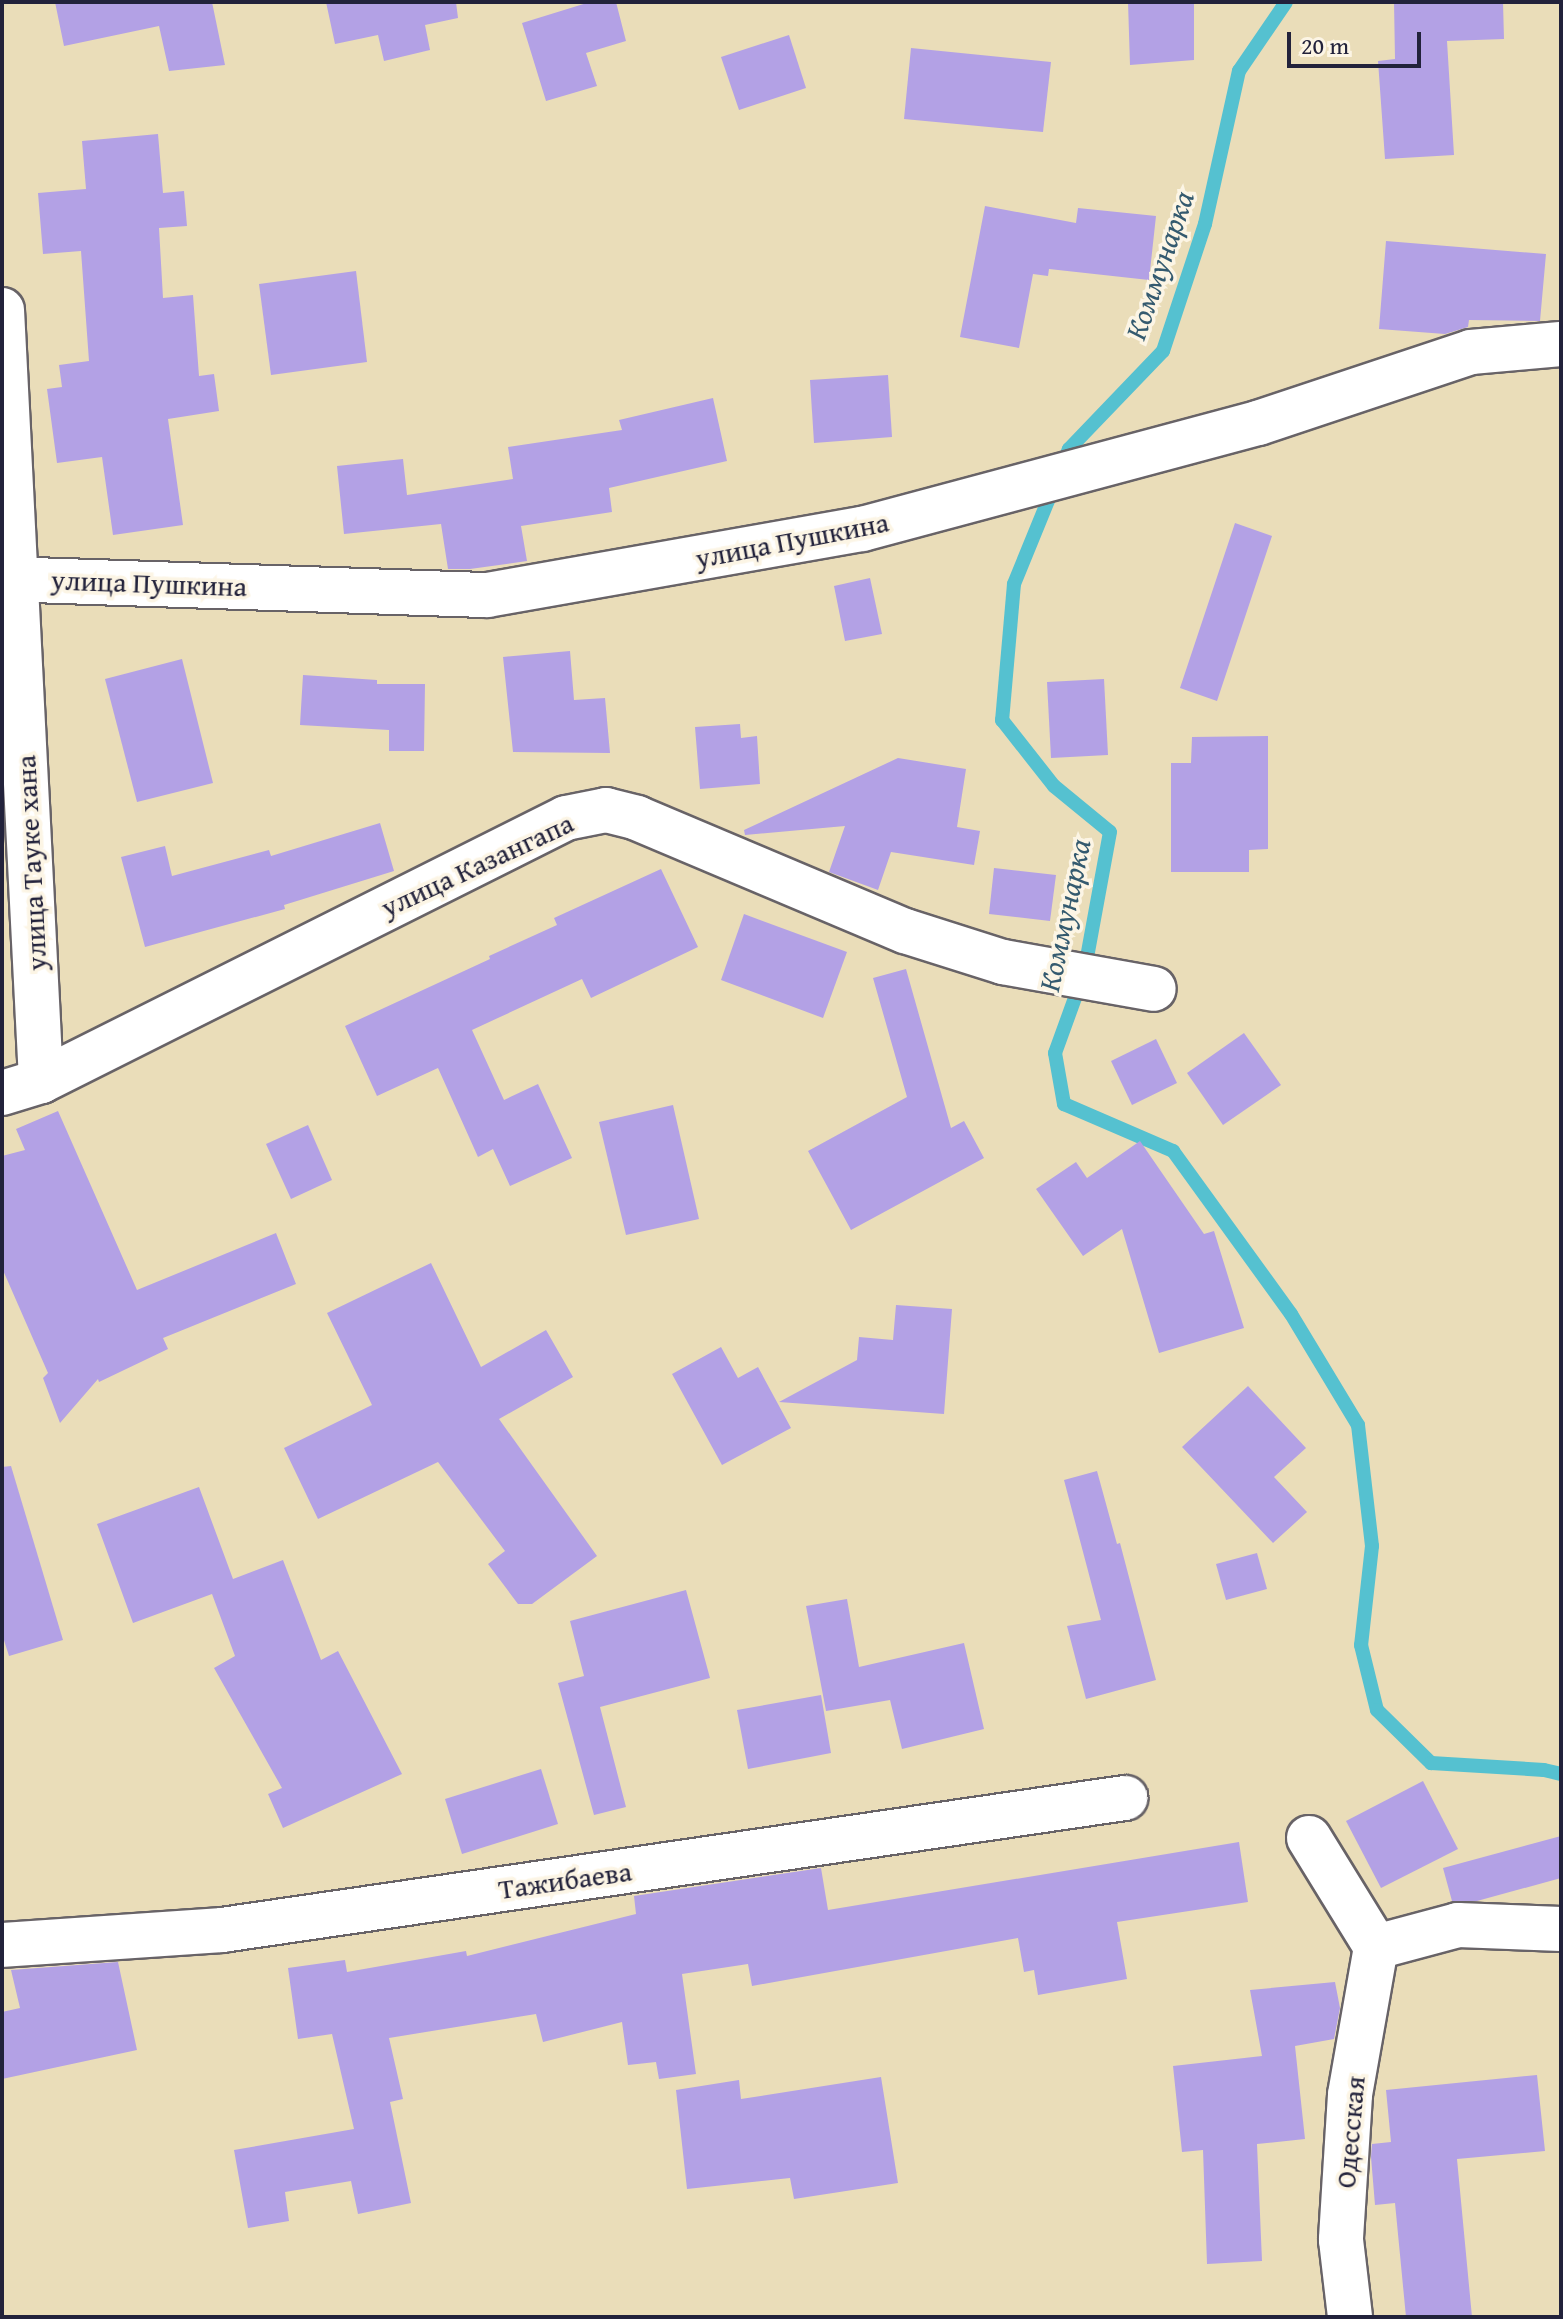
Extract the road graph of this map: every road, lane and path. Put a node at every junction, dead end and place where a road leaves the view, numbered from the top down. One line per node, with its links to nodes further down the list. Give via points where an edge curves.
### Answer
1 (2, 310): 3 (street, улица Тауке хана)
2 (1561, 344): 3 (street, улица Пушкина, via 1471,352 1258,423 862,529 487,595)
3 (10, 579): 5 (street, улица Тауке хана)
4 (1154, 989): 5 (street, улица Казангапа, via 1003,962 905,931 637,818 606,810 566,818)
5 (22, 1087)
6 (1125, 1798): 9 (street, Тажибаева, via 222,1930)
7 (1309, 1838): 10 (street)
8 (1561, 1929): 10 (street, via 1458,1925)
9 (2, 1945)
10 (1376, 1947): 11 (street, Одесская, via 1350,2095 1341,2240)
11 (1350, 2317)

